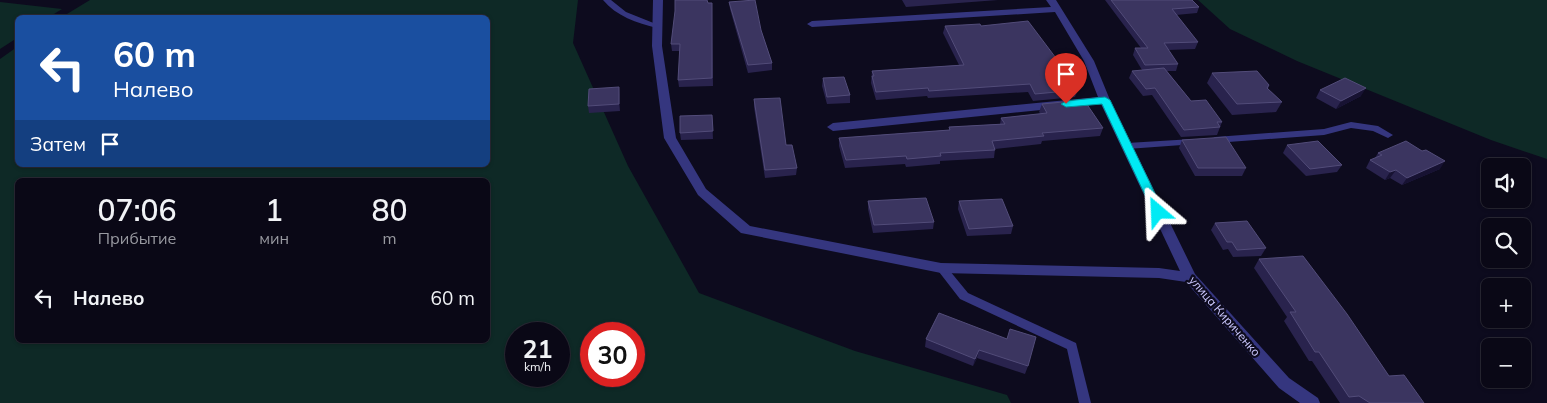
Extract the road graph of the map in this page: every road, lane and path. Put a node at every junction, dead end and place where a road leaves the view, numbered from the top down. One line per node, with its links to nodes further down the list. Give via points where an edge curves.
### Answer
1 (607, 0): 5 (lane, via 629,16)
2 (658, 0): 5 (street)
3 (1055, 4): 4 (street); 6 (street, улица Кириченко, via 1089,61)
4 (812, 24)
5 (657, 26): 10 (street, via 670,138 702,192 746,230)
6 (1105, 100): 7 (street); 9 (street, улица Кириченко)
7 (833, 126)
8 (1388, 135): 9 (lane, via 1375,128 1351,126 1283,136)
9 (1126, 146): 11 (street, улица Кириченко)
10 (940, 268): 11 (street, via 1159,273); 12 (lane, via 964,296 1072,346)
11 (1190, 277): 13 (street, улица Кириченко, via 1284,383)
12 (1085, 403)
13 (1312, 403)

